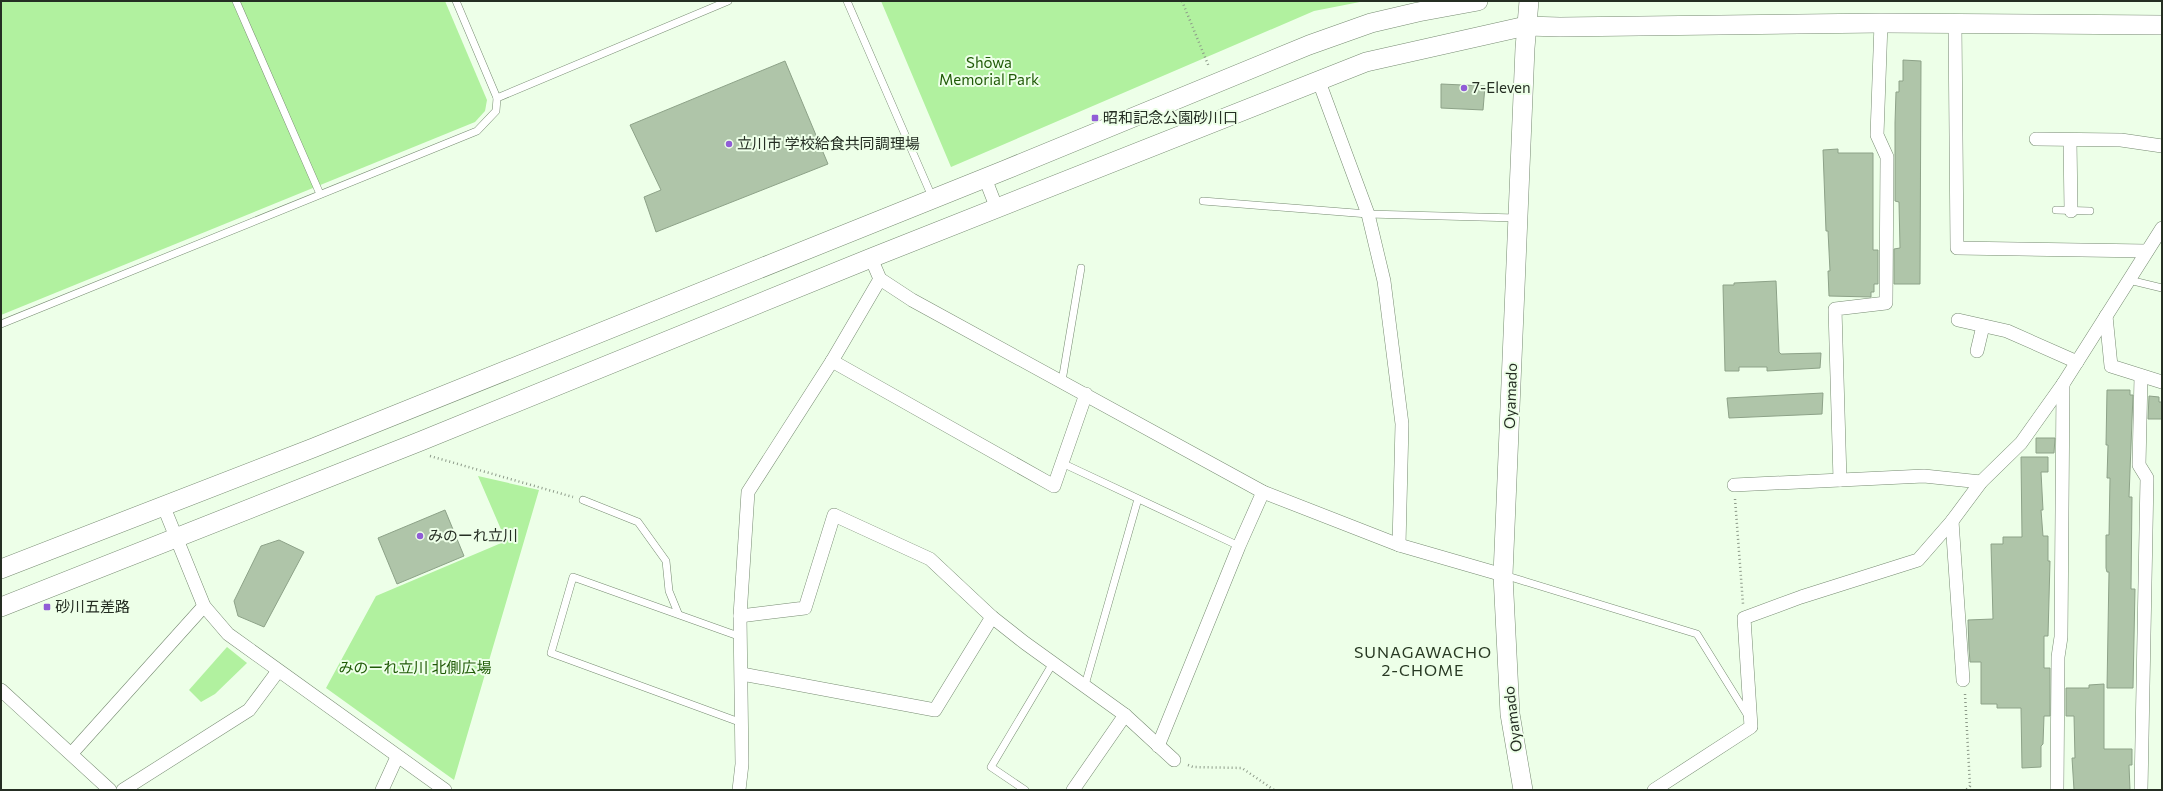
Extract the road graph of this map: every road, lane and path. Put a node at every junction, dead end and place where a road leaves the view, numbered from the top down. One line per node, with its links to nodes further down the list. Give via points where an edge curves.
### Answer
1 (236, 1): 19 (lane)
2 (456, 1): 14 (lane)
3 (728, 1): 14 (lane)
4 (847, 1): 20 (lane)
5 (1182, 1): 13 (path)
6 (1478, 1): 13 (street, via 1371,23)
7 (1529, 1): 11 (street, Oyamado)
8 (1881, 23): 9 (street); 11 (street); 49 (street, via 1878,134 1887,157 1886,303 1835,309)
9 (1955, 24): 10 (street); 29 (street, via 1957,248)
10 (2162, 25)
11 (1526, 26): 12 (street, via 1366,62); 27 (street, Oyamado)
12 (1318, 79): 22 (street); 26 (street)
13 (1216, 83): 18 (street)
14 (497, 98): 19 (lane, via 496,111 477,131)
15 (2036, 139): 16 (street)
16 (2070, 140): 17 (street, via 2122,140); 24 (street)
17 (2162, 146)
18 (985, 178): 20 (street); 22 (street)
19 (320, 194): 37 (lane)
20 (933, 199): 55 (street, via 313,448)
21 (1203, 201): 26 (lane)
22 (997, 209): 30 (street)
23 (2056, 210): 24 (lane)
24 (2070, 211): 25 (lane)
25 (2090, 211)
26 (1368, 214): 27 (lane); 58 (street, via 1384,281 1402,424)
27 (1518, 218): 61 (street, Oyamado)
28 (2162, 228): 29 (street)
29 (2148, 251): 33 (street)
30 (871, 258): 32 (street); 57 (street)
31 (1081, 268): 43 (lane)
32 (880, 279): 40 (street); 43 (street, via 912,300)
33 (2129, 280): 34 (lane); 35 (street)
34 (2162, 288)
35 (2106, 316): 41 (street); 42 (street, via 2111,366)
36 (1958, 320): 38 (street)
37 (1, 324)
38 (1983, 326): 39 (street); 41 (street, via 2007,331)
39 (1977, 351)
40 (832, 361): 48 (street, via 1054,486); 65 (street, via 748,492)
41 (2077, 362): 45 (street)
42 (2141, 376): 44 (street); 94 (street, via 2140,465 2147,478)
43 (1062, 381): 46 (street)
44 (2162, 382)
45 (2063, 384): 50 (street, via 2021,443); 93 (street)
46 (1086, 394): 48 (street); 52 (street)
47 (425, 455): 54 (path)
48 (1062, 463): 53 (lane)
49 (1840, 480): 50 (street, via 1924,476); 51 (street)
50 (1981, 482): 56 (street)
51 (1734, 485): 67 (path)
52 (1264, 492): 58 (street); 59 (street)
53 (1138, 499): 59 (lane); 73 (lane)
54 (583, 500): 64 (lane, via 638,522 666,562 668,591)
55 (163, 505): 57 (street); 60 (street)
56 (1952, 521): 67 (street, via 1918,560); 72 (street)
57 (176, 539): 62 (street); 63 (street)
58 (1399, 545): 61 (street)
59 (1239, 546): 78 (street)
60 (1, 569)
61 (1503, 575): 76 (lane, via 1696,634); 90 (street, Oyamado, via 1510,714)
62 (204, 606): 70 (street, via 228,634); 79 (street)
63 (1, 607)
64 (678, 613): 68 (lane); 77 (lane, via 573,576 551,653)
65 (740, 616): 66 (street, via 805,608 834,515 930,559); 68 (street)
66 (992, 617): 69 (street); 71 (street, via 935,710)
67 (1744, 618): 76 (street)
68 (741, 637): 71 (street)
69 (1053, 663): 73 (street); 87 (lane, via 991,767)
70 (278, 671): 80 (street); 84 (street, via 249,710)
71 (742, 674): 77 (street)
72 (1963, 680): 92 (path, via 1970,786)
73 (1084, 685): 75 (street)
74 (1, 690): 79 (street)
75 (1126, 715): 78 (street); 88 (street)
76 (1750, 719): 91 (street, via 1751,727)
77 (742, 723): 86 (street)
78 (1158, 746): 81 (street)
79 (72, 753): 83 (street)
80 (397, 757): 82 (street); 85 (street)
81 (1174, 760): 89 (path, via 1194,767 1242,768)
82 (441, 789)
83 (110, 790)
84 (124, 790)
85 (382, 790)
86 (739, 790)
87 (1025, 790)
88 (1073, 790)
89 (1274, 790)
90 (1523, 790)
91 (1654, 790)
92 (1966, 790)
93 (2057, 790)
94 (2141, 790)

